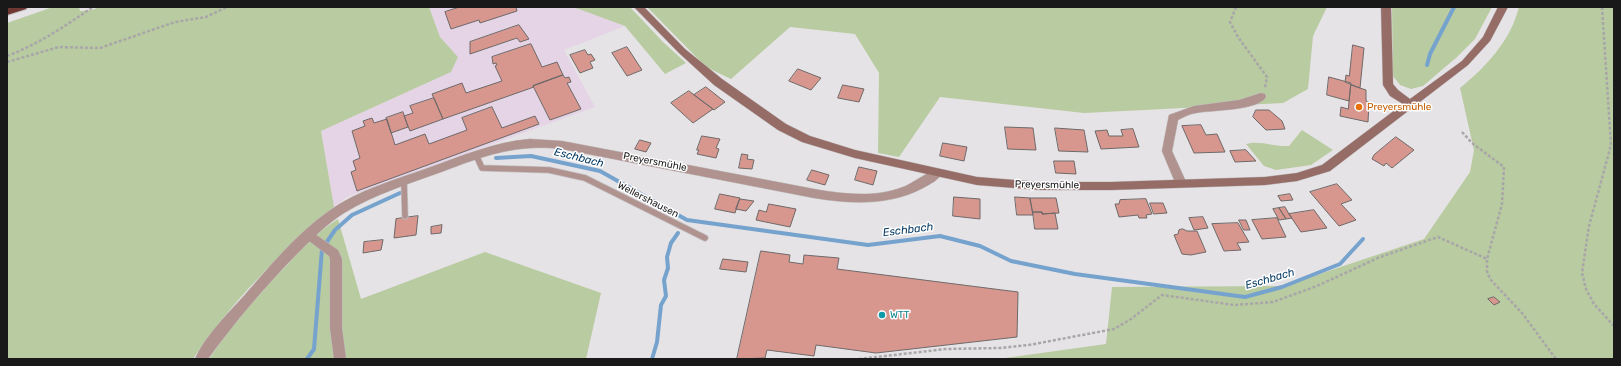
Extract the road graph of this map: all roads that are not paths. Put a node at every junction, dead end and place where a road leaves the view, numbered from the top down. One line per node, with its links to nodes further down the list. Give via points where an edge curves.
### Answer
1 (22, 7): 5 (highway)
2 (639, 7): 9 (main road, Preyersmühle, via 698,66 782,127 830,147)
3 (1386, 7): 7 (main road, via 1388,85 1394,93)
4 (1503, 7): 7 (main road, Preyersmühle, via 1490,34 1473,56)
5 (7, 12)
6 (1261, 98): 11 (street, via 1233,107 1195,109 1173,118 1168,151)
7 (1411, 105): 11 (main road, Preyersmühle, via 1333,164 1313,173 1265,181)
8 (476, 155): 9 (street, Preyersmühle, via 512,144 551,144 801,191 860,198 901,193 918,186); 10 (street, Preyersmühle); 14 (lane, Wellershausen, via 482,168 543,168 573,174 601,185)
9 (937, 173): 11 (main road, Preyersmühle, via 999,183 1040,186)
10 (404, 181): 12 (lane); 13 (street, Preyersmühle, via 362,198 333,214)
11 (1181, 184)
12 (405, 216)
13 (313, 238): 15 (street, Preyersmühle, via 249,298); 16 (street, via 334,253 336,328)
14 (705, 238)
15 (201, 359)
16 (340, 359)

